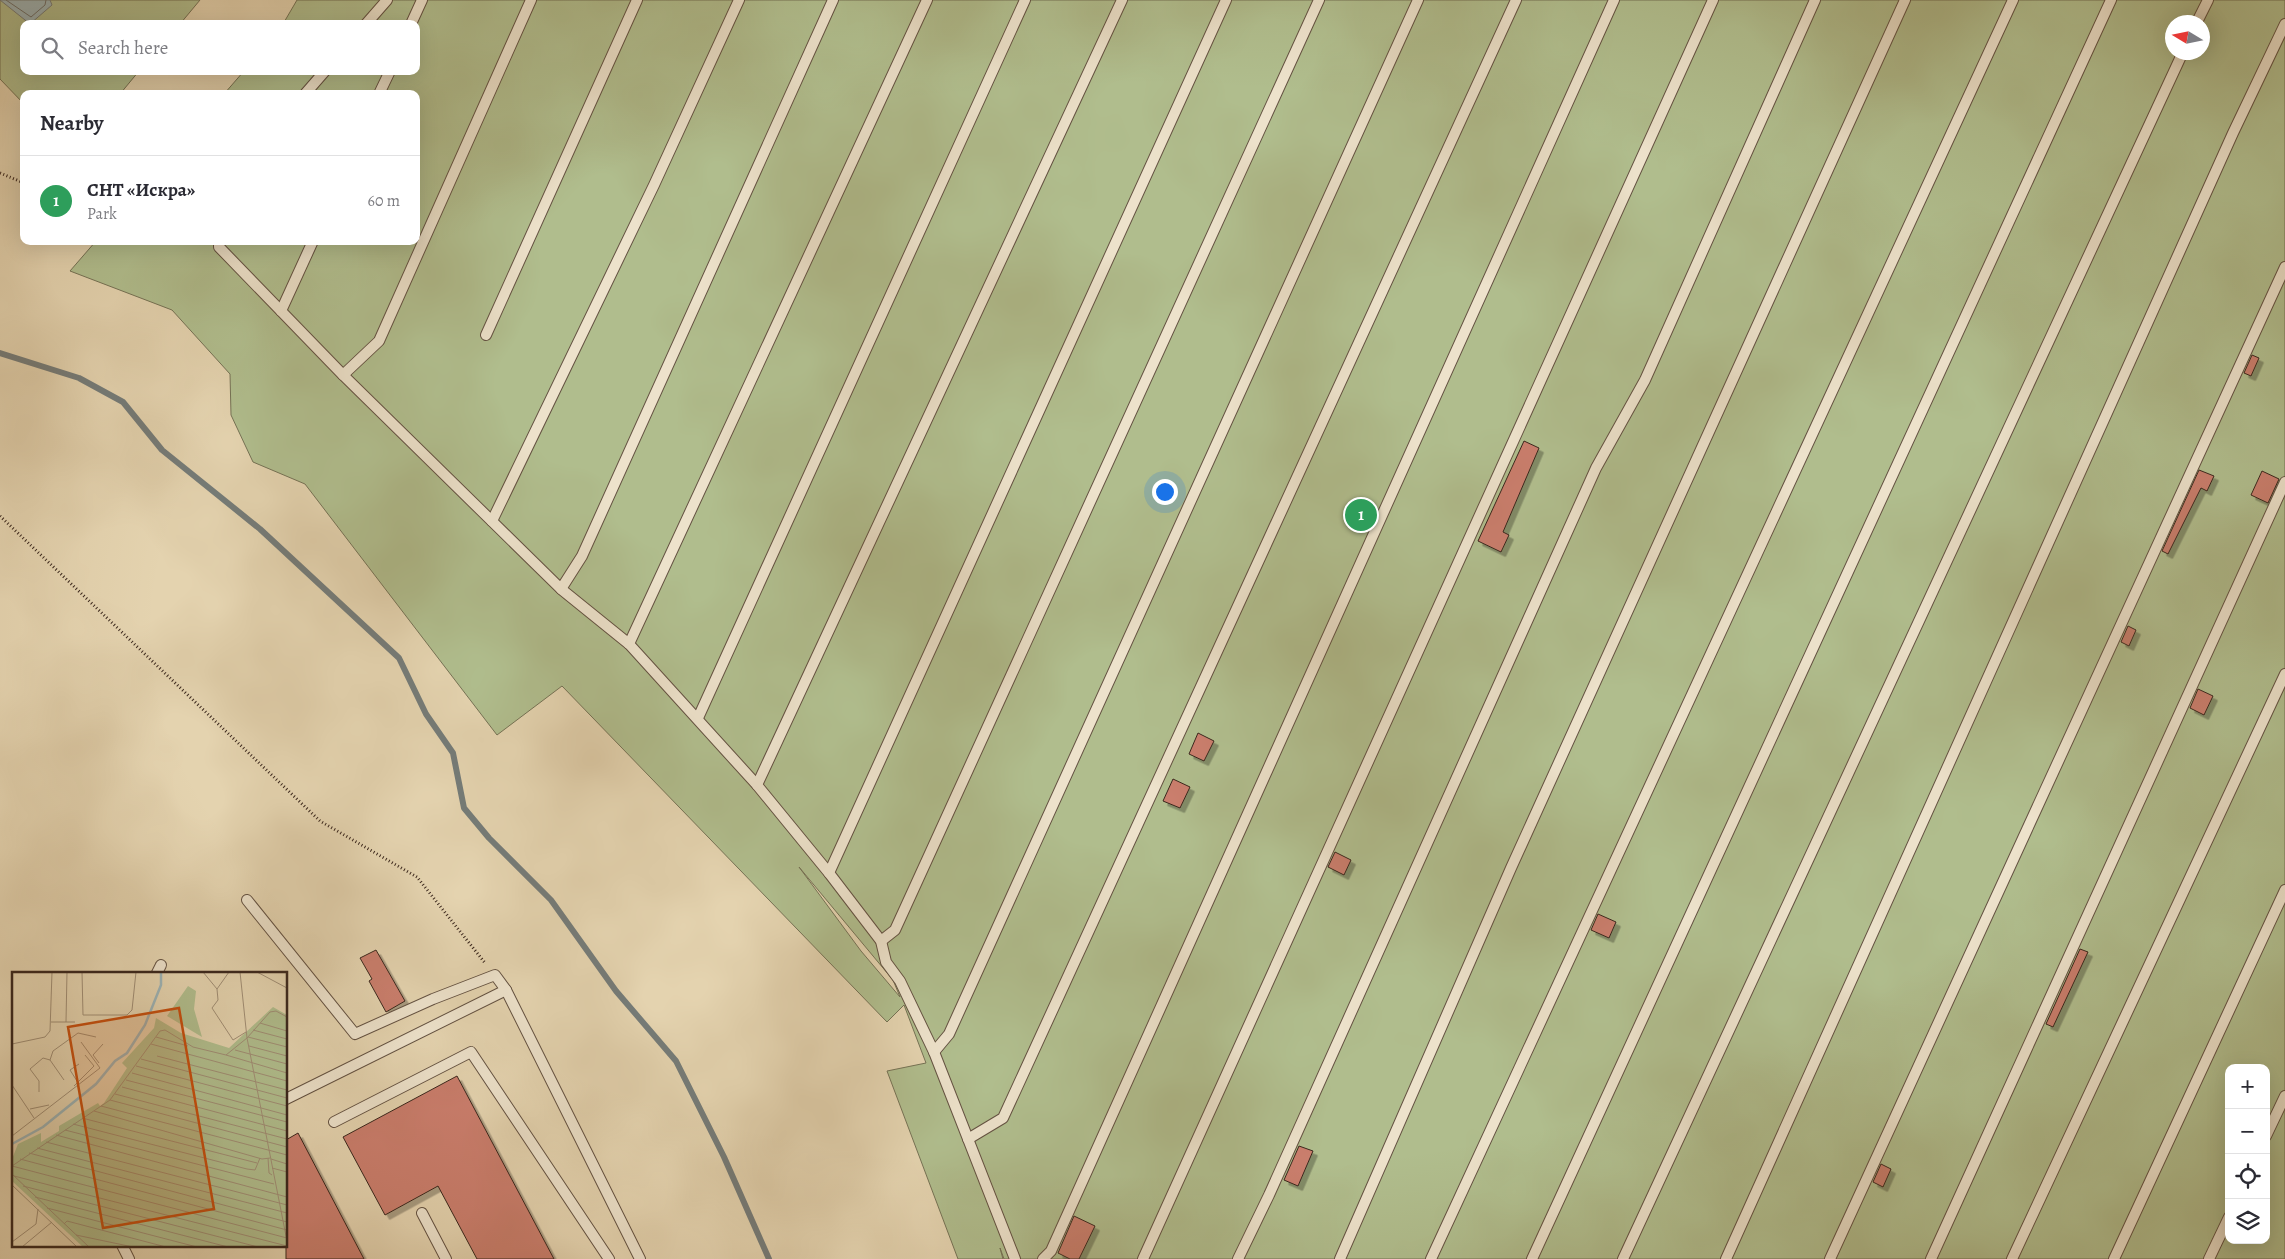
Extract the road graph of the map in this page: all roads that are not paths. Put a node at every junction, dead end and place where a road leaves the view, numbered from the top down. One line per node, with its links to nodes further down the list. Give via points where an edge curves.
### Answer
1 (387, 0): 22 (lane)
2 (422, 0): 23 (lane)
3 (531, 0): 35 (lane, via 379,341)
4 (637, 0): 34 (lane)
5 (739, 0): 37 (lane, via 654,186)
6 (833, 0): 38 (lane, via 582,556)
7 (927, 0): 39 (lane)
8 (1025, 0): 41 (lane)
9 (1122, 0): 42 (lane)
10 (1226, 0): 43 (lane)
11 (1319, 0): 46 (lane, via 895,930)
12 (1418, 0): 48 (lane, via 949,1034)
13 (1516, 0): 53 (lane, via 1003,1118)
14 (1614, 0): 62 (lane, via 1051,1251)
15 (1713, 0): 63 (lane)
16 (1815, 0): 64 (lane, via 1645,380 1596,468 1270,1196)
17 (1905, 0): 65 (lane, via 1515,859)
18 (2013, 0): 66 (lane)
19 (2111, 0): 67 (lane)
20 (2208, 0): 21 (lane)
21 (2200, 15)
22 (370, 20)
23 (413, 20)
24 (2285, 24): 69 (lane)
25 (2179, 60): 68 (lane)
26 (321, 75): 28 (lane)
27 (388, 75): 29 (lane)
28 (308, 90)
29 (382, 90)
30 (219, 245): 33 (lane)
31 (311, 245): 33 (lane)
32 (2285, 267): 70 (lane)
33 (281, 311): 35 (lane)
34 (486, 335)
35 (343, 375): 37 (lane)
36 (2285, 482): 71 (lane)
37 (492, 521): 38 (lane)
38 (561, 589): 39 (lane)
39 (628, 644): 41 (lane)
40 (2285, 674): 72 (lane)
41 (698, 718): 42 (lane)
42 (757, 785): 43 (lane)
43 (828, 873): 46 (lane)
44 (2285, 890): 73 (lane)
45 (247, 900): 47 (lane, via 355,1034 495,975)
46 (881, 940): 48 (lane, via 886,962 900,981)
47 (506, 990): 50 (lane); 60 (lane)
48 (934, 1052): 53 (lane)
49 (2285, 1096): 52 (lane)
50 (288, 1098)
51 (334, 1122): 59 (lane, via 471,1052)
52 (2270, 1128)
53 (968, 1140): 61 (lane)
54 (422, 1213): 58 (lane)
55 (2225, 1225): 74 (lane)
56 (122, 1246): 57 (lane)
57 (129, 1259)
58 (446, 1259)
59 (609, 1259)
60 (640, 1259)
61 (1015, 1259)
62 (1043, 1259)
63 (1143, 1259)
64 (1238, 1259)
65 (1340, 1259)
66 (1431, 1259)
67 (1532, 1259)
68 (1622, 1259)
69 (1726, 1259)
70 (1830, 1259)
71 (1931, 1259)
72 (2012, 1259)
73 (2114, 1259)
74 (2209, 1259)

